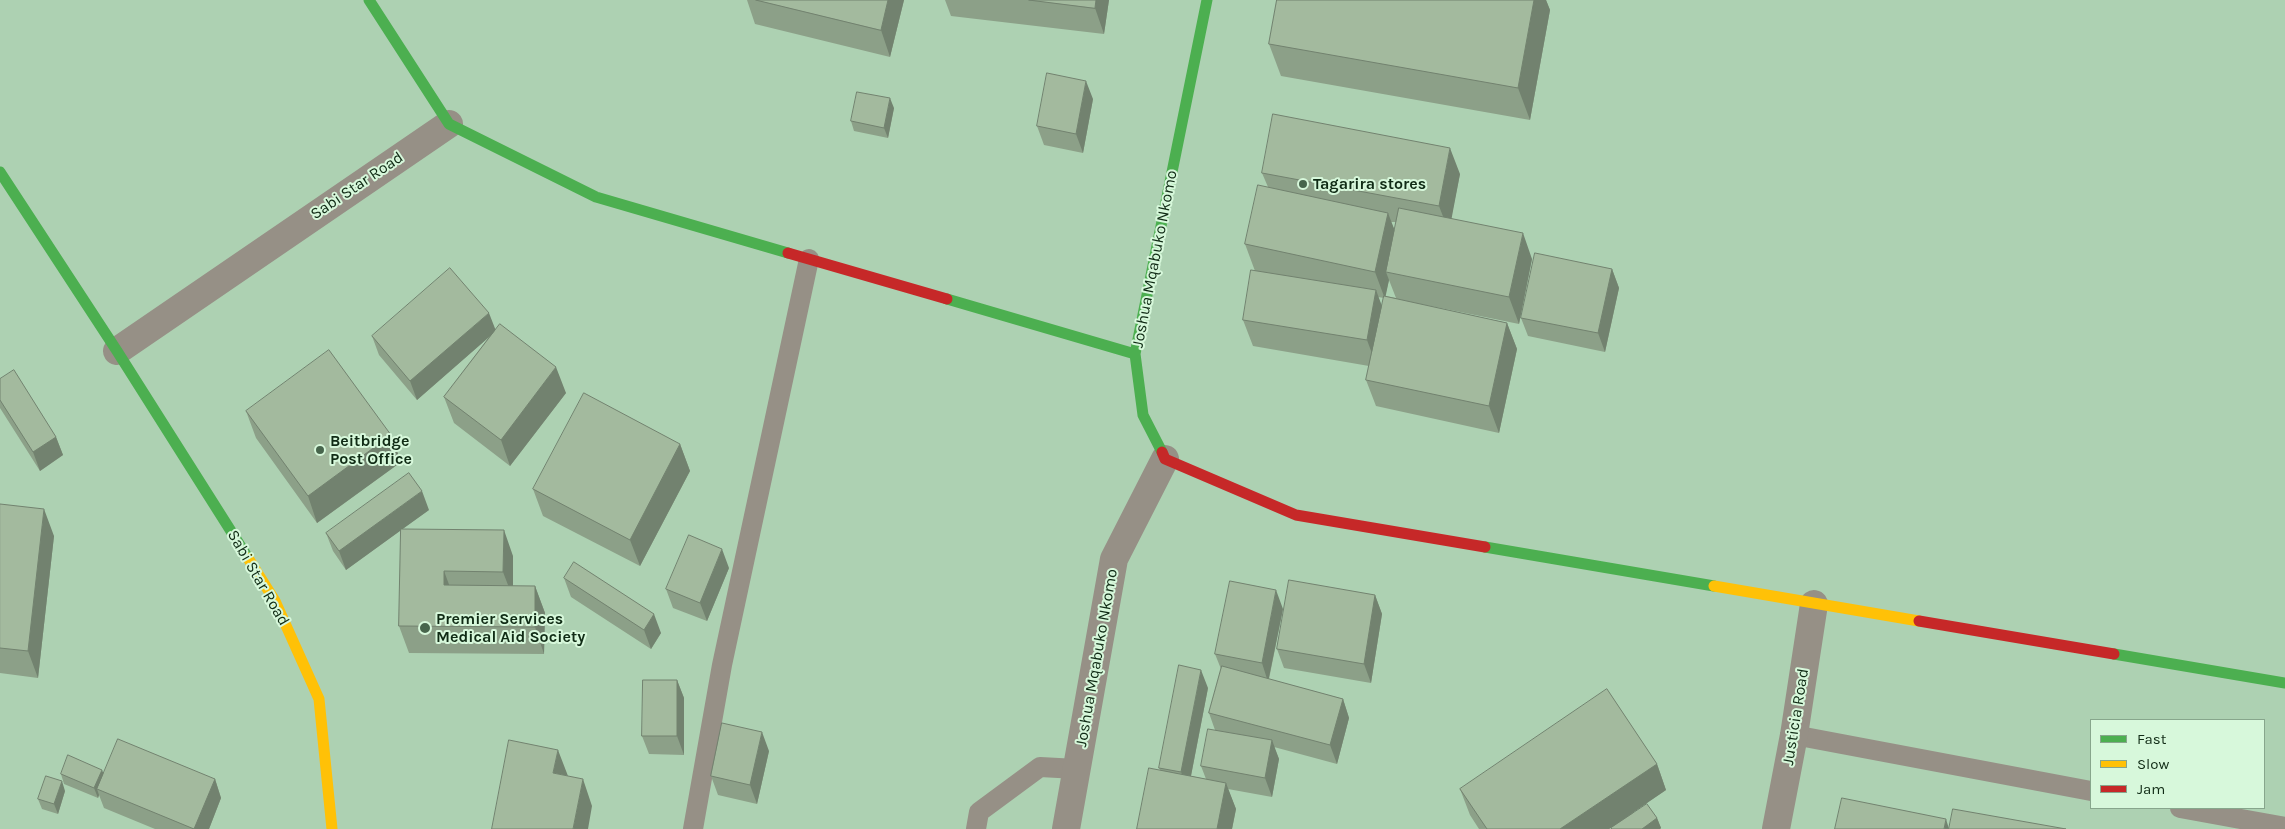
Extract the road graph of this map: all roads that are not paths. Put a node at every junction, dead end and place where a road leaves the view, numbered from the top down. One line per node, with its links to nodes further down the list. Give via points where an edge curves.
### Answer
1 (369, 0): 3 (street)
2 (1207, 0): 7 (street, Joshua Mqabuko Nkomo)
3 (449, 124): 5 (street, via 596,197); 6 (street, Sabi Star Road)
4 (0, 172): 6 (street, Sabi Star Road)
5 (809, 259): 7 (street); 17 (lane, via 722,665)
6 (117, 351): 16 (street, Sabi Star Road, via 279,610 319,699)
7 (1135, 354): 8 (street, Joshua Mqabuko Nkomo, via 1143,415)
8 (1165, 459): 9 (street, via 1296,514); 12 (street, Joshua Mqabuko Nkomo, via 1114,559)
9 (1814, 604): 10 (street); 11 (street, Justicia Road)
10 (2285, 683)
11 (1794, 736): 13 (lane); 20 (street, Justicia Road)
12 (1077, 769): 18 (lane, via 1040,767 979,812); 19 (street, Joshua Mqabuko Nkomo)
13 (2090, 791)
14 (2186, 809): 15 (lane)
15 (2285, 827)
16 (332, 829)
17 (693, 829)
18 (976, 829)
19 (1066, 829)
20 (1776, 829)

